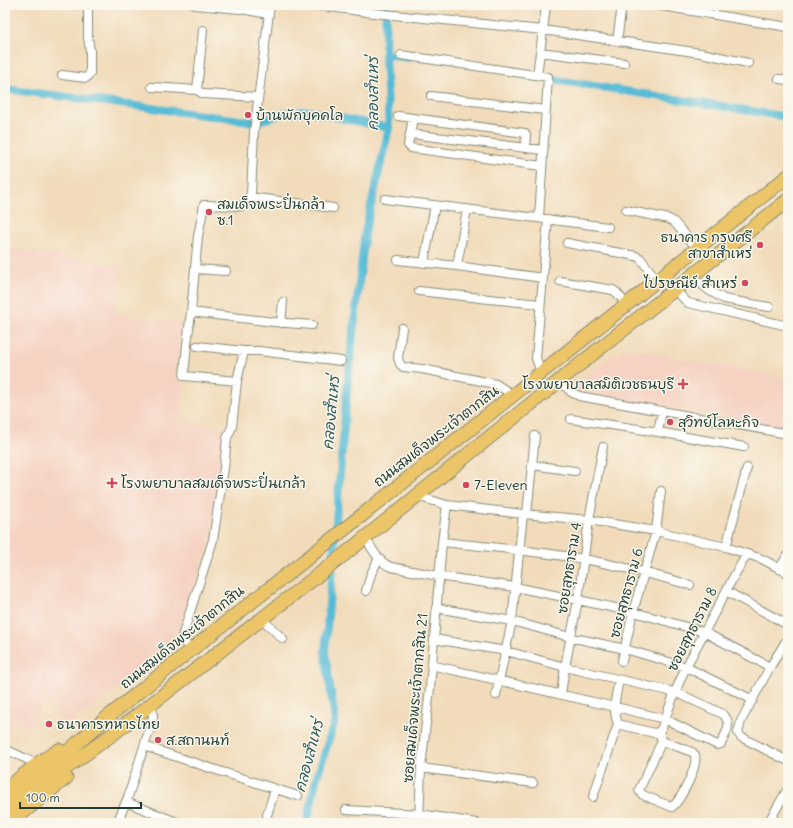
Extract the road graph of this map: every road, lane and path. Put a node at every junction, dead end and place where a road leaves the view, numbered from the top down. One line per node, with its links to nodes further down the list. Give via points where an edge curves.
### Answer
1 (88, 5): 17 (street, via 90,73 86,78)
2 (195, 5): 8 (street)
3 (270, 5): 8 (street)
4 (315, 5): 11 (street)
5 (546, 5): 11 (street)
6 (622, 5): 12 (street)
7 (656, 5): 9 (street)
8 (268, 14): 24 (street)
9 (788, 27)
10 (203, 30): 22 (street)
11 (543, 30): 12 (street); 13 (street)
12 (617, 41): 16 (street, via 701,53)
13 (540, 52): 15 (street); 18 (street)
14 (401, 54): 18 (street)
15 (624, 63)
16 (748, 63)
17 (62, 75)
18 (537, 75): 25 (street, via 548,77)
19 (779, 79): 20 (street)
20 (788, 80)
21 (152, 88): 22 (street)
22 (197, 90): 24 (street, via 203,94)
23 (431, 96): 25 (street)
24 (258, 97): 33 (street)
25 (546, 110): 30 (street)
26 (398, 116): 27 (street)
27 (413, 118): 28 (street); 29 (street, via 525,133)
28 (411, 134): 29 (street); 31 (street, via 408,145 411,148)
29 (525, 148): 30 (street)
30 (543, 150): 31 (street)
31 (542, 166): 40 (street)
32 (788, 176): 44 (main road, ถนนสมเด็จพระเจ้าตากสิน)
33 (250, 197): 37 (street); 49 (street, via 242,206 204,205)
34 (386, 199): 36 (street)
35 (788, 200): 51 (main road)
36 (435, 205): 38 (street); 46 (street)
37 (333, 208)
38 (467, 209): 40 (street); 48 (street)
39 (626, 210): 44 (street, via 669,219)
40 (539, 218): 41 (street)
41 (548, 219): 42 (street); 52 (street)
42 (608, 227)
43 (568, 242): 54 (street, via 636,256 640,258)
44 (697, 248): 47 (main road, ถนนสมเด็จพระเจ้าตากสิน)
45 (398, 260): 46 (street)
46 (424, 263): 48 (street)
47 (675, 265): 51 (main road); 54 (main road, ถนนสมเด็จพระเจ้าตากสิน)
48 (456, 266): 52 (street)
49 (195, 269): 50 (street); 62 (street)
50 (226, 272)
51 (689, 277): 55 (main road); 61 (street, via 724,299)
52 (543, 278): 59 (street)
53 (560, 281): 60 (street, via 613,290)
54 (654, 282): 57 (main road); 60 (main road, ถนนสมเด็จพระเจ้าตากสิน)
55 (674, 289): 57 (main road); 65 (street, via 688,303)
56 (419, 290): 59 (street)
57 (663, 298): 72 (main road)
58 (283, 302): 63 (street)
59 (540, 304): 70 (street, via 536,358)
60 (626, 304): 70 (main road, ถนนสมเด็จพระเจ้าตากสิน)
61 (769, 306)
62 (191, 312): 63 (street); 71 (street, via 184,376)
63 (281, 323): 64 (street)
64 (312, 325)
65 (788, 326)
66 (402, 328): 73 (street, via 398,358 404,367 496,384)
67 (197, 346): 68 (street)
68 (244, 351): 69 (street); 71 (street)
69 (341, 362)
70 (541, 373): 73 (main road, ถนนสมเด็จพระเจ้าตากสิน)
71 (237, 381): 118 (street, via 214,540 182,637)
72 (560, 381): 74 (street, via 579,396); 85 (main road)
73 (514, 395): 118 (main road, ถนนสมเด็จพระเจ้าตากสิน)
74 (662, 411): 76 (street); 77 (street)
75 (571, 419): 76 (street)
76 (658, 432): 80 (street)
77 (788, 434)
78 (535, 436): 81 (street)
79 (603, 447): 88 (street, ซอยสุทธาราม 4)
80 (744, 447)
81 (532, 465): 83 (street); 87 (street)
82 (747, 468): 92 (street)
83 (575, 471)
84 (661, 491): 89 (street, ซอยสุทธาราม 6)
85 (417, 496): 86 (street); 90 (main road)
86 (447, 505): 87 (street); 91 (street, ซอยสมเด็จพระเจ้าตากสิน 21)
87 (525, 514): 88 (street); 93 (street)
88 (589, 520): 89 (street); 97 (street, ซอยสุทธาราม 4)
89 (656, 531): 92 (street); 99 (street, ซอยสุทธาราม 6)
90 (360, 542): 96 (street); 109 (main road)
91 (442, 542): 93 (street); 101 (street, ซอยสมเด็จพระเจ้าตากสิน 21)
92 (726, 547): 94 (street)
93 (519, 550): 97 (street); 103 (street)
94 (747, 554): 98 (street); 105 (street, ซอยสุทธาราม 8)
95 (788, 555): 98 (street)
96 (379, 558): 101 (street, via 391,567); 104 (street)
97 (584, 559): 99 (street); 106 (street, ซอยสุทธาราม 4)
98 (779, 569): 100 (street)
99 (645, 572): 102 (street); 108 (street, ซอยสุทธาราม 6)
100 (788, 574)
101 (438, 576): 103 (street); 107 (street, ซอยสมเด็จพระเจ้าตากสิน 21)
102 (690, 585)
103 (515, 587): 106 (street); 110 (street)
104 (366, 591)
105 (726, 591): 111 (street); 112 (street, ซอยสุทธาราม 8)
106 (578, 600): 108 (street); 113 (street, ซอยสุทธาราม 4)
107 (436, 608): 110 (street); 116 (street, ซอยสมเด็จพระเจ้าตากสิน 21)
108 (633, 612): 112 (street); 117 (street, ซอยสุทธาราม 6)
109 (261, 618): 115 (street); 131 (main road)
110 (512, 621): 113 (street); 119 (street)
111 (788, 626)
112 (704, 632): 123 (street, ซอยสุทธาราม 8); 124 (street)
113 (570, 637): 117 (street); 122 (street, ซอยสุทธาราม 4)
114 (788, 638): 124 (street)
115 (283, 639)
116 (434, 639): 119 (street); 121 (street, ซอยสมเด็จพระเจ้าตากสิน 21)
117 (625, 649): 120 (street, ซอยสุทธาราม 6); 123 (street)
118 (190, 650): 133 (main road, ถนนสมเด็จพระเจ้าตากสิน)
119 (506, 651): 122 (street); 125 (street)
120 (622, 661)
121 (431, 665): 125 (street); 142 (street, ซอยสมเด็จพระเจ้าตากสิน 21)
122 (565, 667): 126 (street); 128 (street, ซอยสุทธาราม 4)
123 (686, 667): 127 (street, ซอยสุทธาราม 8); 130 (street)
124 (770, 667): 130 (street)
125 (498, 680): 128 (street); 129 (street)
126 (619, 680): 127 (street); 132 (street)
127 (674, 692): 134 (street, ซอยสุทธาราม 8); 134 (street, via 723,714 729,724 721,744 717,745)
128 (561, 694): 132 (street)
129 (496, 695)
130 (753, 700): 140 (street, via 741,721 738,733 741,737)
131 (152, 702): 138 (street, via 153,717); 154 (main road, via 59,783)
132 (614, 707): 134 (street); 135 (street)
133 (104, 720): 141 (main road, ถนนสมเด็จพระเจ้าตากสิน); 150 (main road, ถนนสมเด็จพระเจ้าตากสิน)
134 (665, 720): 136 (street, ซอยสุทธาราม 8)
135 (618, 724): 136 (street); 148 (street)
136 (659, 732): 137 (street)
137 (662, 740): 137 (street, via 640,792 672,807 678,802 695,766 696,758 692,752)
138 (144, 746): 144 (street); 149 (street)
139 (5, 749): 141 (street)
140 (788, 761)
141 (37, 764): 145 (main road, ถนนสมเด็จพระเจ้าตากสิน)
142 (421, 768): 143 (street); 153 (street, ซอยสมเด็จพระเจ้าตากสิน 21)
143 (533, 783)
144 (275, 789): 147 (street); 152 (street)
145 (5, 790)
146 (788, 793): 158 (street, via 786,792)
147 (298, 796)
148 (593, 797)
149 (126, 802): 155 (street); 156 (street)
150 (5, 803)
151 (346, 810): 153 (street)
152 (266, 815)
153 (419, 819): 157 (street)
154 (10, 821)
155 (117, 823)
156 (179, 823)
157 (476, 823)
158 (768, 823)

